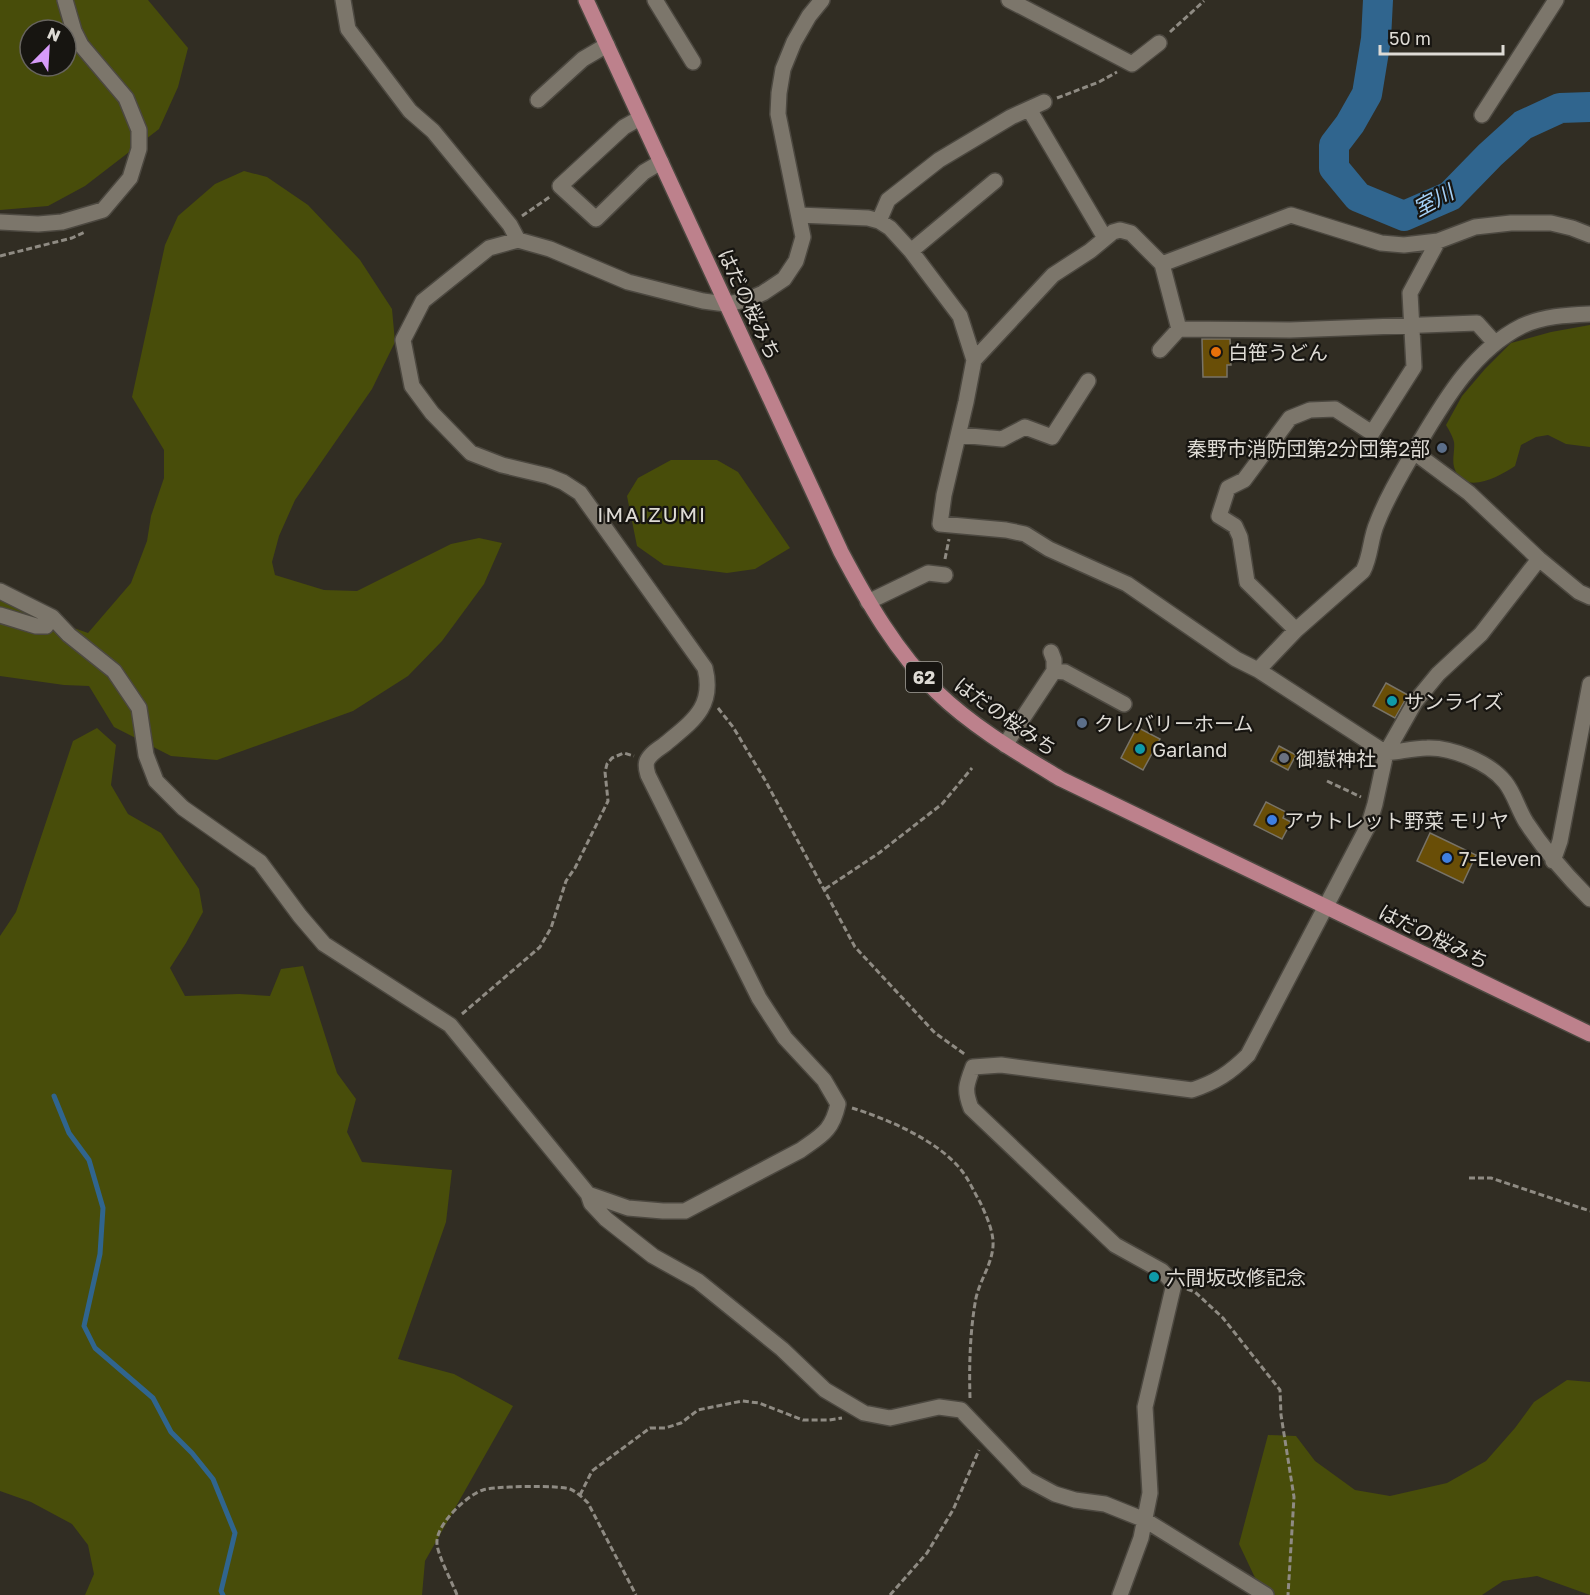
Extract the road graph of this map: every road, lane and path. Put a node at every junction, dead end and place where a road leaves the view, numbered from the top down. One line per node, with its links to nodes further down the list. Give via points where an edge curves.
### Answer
1 (65, 0): 24 (street, via 81,45 126,98 139,130 139,149 130,178 103,210 62,222)
2 (343, 0): 27 (street, via 348,29 410,111 433,131 510,225)
3 (586, 0): 10 (main road, はだの桜みち / 62)
4 (822, 0): 22 (street, via 794,42 779,93 778,114)
5 (1009, 0): 9 (street, via 1132,64)
6 (1556, 0): 16 (street)
7 (1204, 1): 9 (path)
8 (662, 3): 11 (street)
9 (1163, 39)
10 (607, 45): 13 (street, via 583,60); 17 (main road, はだの桜みち / 62)
11 (693, 62)
12 (1099, 82): 14 (path)
13 (538, 100)
14 (1050, 100): 15 (street)
15 (1029, 109): 23 (street, via 939,160 888,200); 26 (street)
16 (1482, 115)
17 (640, 118): 18 (main road, はだの桜みち / 62); 18 (street, via 624,127 560,186 596,219 644,172)
18 (661, 162): 31 (main road, はだの桜みち / 62)
19 (995, 181): 29 (street)
20 (547, 198): 21 (path)
21 (528, 212)
22 (799, 215): 23 (street); 31 (street, via 803,237 796,261 784,279 764,293)
23 (879, 221): 29 (street)
24 (0, 222)
25 (1590, 235): 28 (street, via 1551,223 1511,223 1476,227)
26 (1105, 238): 30 (street, via 1120,230 1131,233); 37 (street, via 1053,275)
27 (518, 240): 31 (street, via 550,249 628,282); 54 (street, via 489,248 423,301 403,340 412,386 471,453 548,476 580,493 695,652 705,668)
28 (1438, 241): 30 (street, via 1381,243 1291,215); 33 (street, via 1410,293)
29 (911, 251): 37 (street, via 960,316)
30 (1162, 264): 34 (street)
31 (726, 304): 46 (main road, はだの桜みち / 62)
32 (1590, 314): 35 (street, via 1550,317)
33 (1413, 325): 34 (street); 35 (street, via 1477,323); 49 (street, via 1414,367 1372,433 1335,409 1310,410 1290,417 1244,480 1228,488 1220,507 1219,516 1235,526 1240,537 1247,582)
34 (1179, 329): 36 (street)
35 (1495, 343): 40 (street, via 1460,381)
36 (1160, 350)
37 (974, 360): 39 (street)
38 (1088, 381): 39 (street, via 1052,437 1025,427 1002,439)
39 (959, 435): 41 (street, via 940,524)
40 (1414, 452): 42 (street, via 1469,493); 49 (street, via 1375,526 1363,572)
41 (951, 525): 43 (path); 51 (street, via 1025,534 1127,584)
42 (1539, 559): 45 (street); 57 (street, via 1481,634 1415,702)
43 (944, 575): 46 (street, via 928,573)
44 (0, 591): 48 (street)
45 (1590, 597)
46 (868, 602): 56 (main road, はだの桜みち / 62, via 938,693)
47 (0, 615): 48 (street, via 36,626 46,626)
48 (52, 617): 66 (street, via 114,671 140,708 146,755 156,781 183,808 260,862 324,945)
49 (1296, 630): 51 (street)
50 (1051, 652): 52 (street)
51 (1258, 670): 57 (street)
52 (1054, 671): 55 (street, via 1065,672); 56 (street)
53 (1590, 684): 62 (street)
54 (707, 693): 58 (street, via 695,718); 63 (path, via 738,735)
55 (1124, 704)
56 (1005, 745): 65 (main road, はだの桜みち / 62, via 1061,779)
57 (1386, 753): 61 (street); 62 (street, via 1428,747 1460,754 1496,772)
58 (647, 761): 66 (path, via 624,753 607,764 608,801 566,881 551,928 540,947); 69 (street, via 648,775 759,998 784,1038 824,1080)
59 (972, 768): 63 (path, via 942,804)
60 (1327, 781): 61 (path)
61 (1375, 804): 65 (street, via 1369,824)
62 (1553, 861): 64 (street)
63 (825, 889): 68 (path, via 855,947 935,1033)
64 (1590, 899)
65 (1326, 908): 67 (main road, はだの桜みち / 62); 68 (street, via 1248,1055 1212,1083 1192,1090 1001,1065)
66 (450, 1026): 71 (street)
67 (1590, 1034)
68 (979, 1066): 73 (street, via 973,1067 967,1082 965,1094 971,1108 1115,1245 1162,1271)
69 (838, 1104): 71 (street, via 834,1122 801,1150 686,1211 628,1208); 75 (path, via 872,1114 948,1156 962,1171 985,1213 993,1242 976,1296 969,1363)
70 (1469, 1178): 72 (path, via 1491,1178)
71 (588, 1194): 74 (street, via 606,1219 653,1256 698,1281 782,1349 825,1390)
72 (1590, 1211)
73 (1174, 1284): 78 (street, via 1145,1407 1150,1492); 84 (path, via 1195,1293 1223,1318 1280,1390 1294,1497)
74 (864, 1413): 75 (street, via 890,1418 939,1407 961,1410); 77 (path, via 803,1420 759,1403 742,1401 698,1410 681,1424 650,1428 634,1439 592,1471)
75 (970, 1418): 76 (street)
76 (986, 1435): 78 (street, via 1027,1479 1055,1494 1105,1503); 81 (path, via 953,1510 927,1552)
77 (580, 1495): 79 (path, via 569,1488 506,1487 482,1490 457,1509 441,1526 437,1543); 80 (path, via 588,1503)
78 (1145, 1520): 82 (street); 83 (street)
79 (457, 1595)
80 (636, 1595)
81 (890, 1595)
82 (1120, 1595)
83 (1266, 1595)
84 (1288, 1595)

